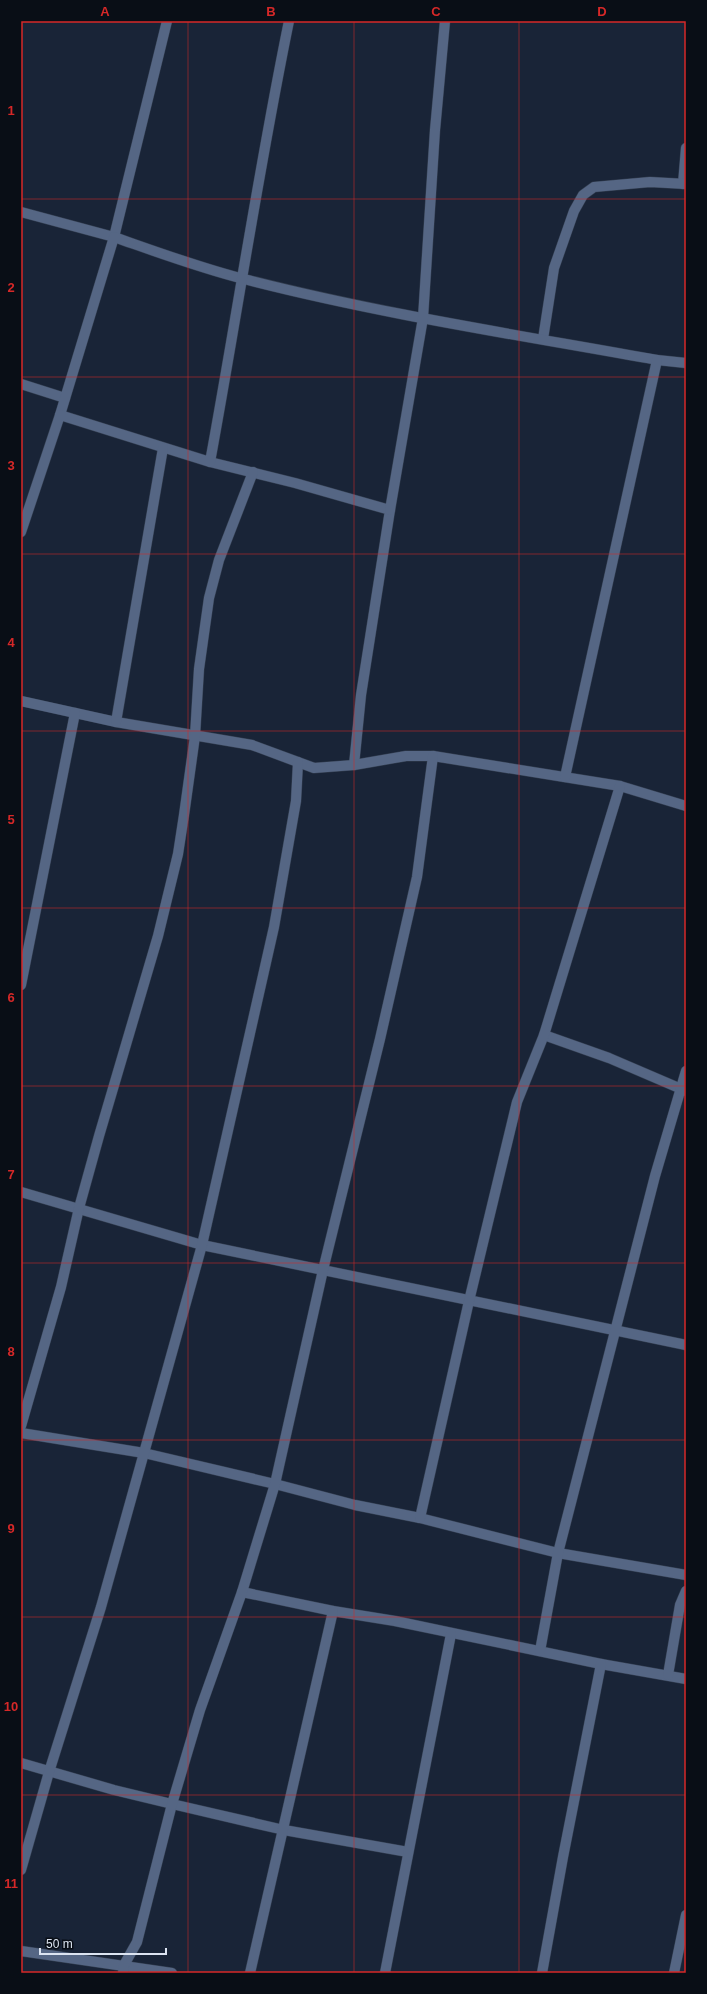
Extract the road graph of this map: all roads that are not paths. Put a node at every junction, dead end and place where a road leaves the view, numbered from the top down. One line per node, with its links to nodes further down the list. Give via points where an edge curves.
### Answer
1 (167, 21): 7 (street)
2 (289, 21): 8 (street, via 270,116)
3 (444, 21): 9 (street)
4 (686, 148): 5 (street)
5 (684, 184): 10 (street, via 650,182 594,187 583,195 574,211 554,268)
6 (21, 212): 7 (street)
7 (114, 238): 8 (street); 14 (street)
8 (243, 279): 9 (street); 17 (street)
9 (422, 318): 10 (street); 19 (street)
10 (543, 339): 11 (street)
11 (657, 360): 12 (street); 28 (street)
12 (686, 363)
13 (21, 384): 14 (street)
14 (65, 398): 15 (street)
15 (60, 415): 16 (street); 20 (street)
16 (163, 448): 17 (street); 23 (street)
17 (210, 462): 18 (street)
18 (253, 472): 19 (street); 24 (street, via 219,560 209,598 199,669)
19 (390, 510): 27 (street, via 361,695)
20 (21, 532)
21 (21, 701): 22 (street)
22 (75, 713): 23 (street); 31 (street)
23 (116, 722): 24 (street)
24 (195, 736): 26 (street, via 252,745); 36 (street, via 178,854 158,936)
25 (433, 756): 27 (street, via 406,756); 28 (street); 38 (street, via 417,877)
26 (298, 762): 27 (street, via 314,768); 37 (street, via 296,801 275,920)
27 (354, 765)
28 (565, 777): 29 (street)
29 (620, 786): 30 (street); 32 (street)
30 (686, 806)
31 (21, 985)
32 (544, 1035): 34 (street, via 610,1058); 39 (street, via 517,1102)
33 (686, 1071): 34 (street)
34 (684, 1090): 40 (street, via 655,1176)
35 (21, 1192): 36 (street)
36 (79, 1208): 37 (street); 42 (street)
37 (202, 1245): 38 (street); 44 (street)
38 (323, 1270): 39 (street); 45 (street)
39 (469, 1302): 40 (street); 46 (street)
40 (615, 1332): 41 (street); 47 (street)
41 (686, 1345)
42 (21, 1426)
43 (21, 1433): 44 (street)
44 (144, 1453): 45 (street); 58 (street, via 102,1607)
45 (275, 1484): 46 (street, via 355,1505); 50 (street)
46 (420, 1518): 47 (street)
47 (558, 1553): 48 (street); 53 (street)
48 (686, 1575)
49 (686, 1591): 55 (street, via 680,1605)
50 (242, 1592): 51 (street); 59 (street, via 200,1710)
51 (333, 1611): 52 (street, via 395,1621); 60 (street)
52 (451, 1634): 53 (street); 61 (street)
53 (540, 1651): 54 (street)
54 (601, 1664): 55 (street); 69 (street)
55 (668, 1675): 56 (street)
56 (686, 1679)
57 (21, 1763): 58 (street)
58 (50, 1772): 59 (street); 62 (street)
59 (172, 1804): 60 (street); 65 (street, via 137,1942)
60 (284, 1830): 61 (street); 67 (street)
61 (408, 1852): 68 (street)
62 (21, 1870)
63 (686, 1915): 70 (street)
64 (21, 1951): 65 (street)
65 (123, 1969): 66 (street)
66 (172, 1973)
67 (250, 1973)
68 (385, 1973)
69 (542, 1973)
70 (674, 1973)

